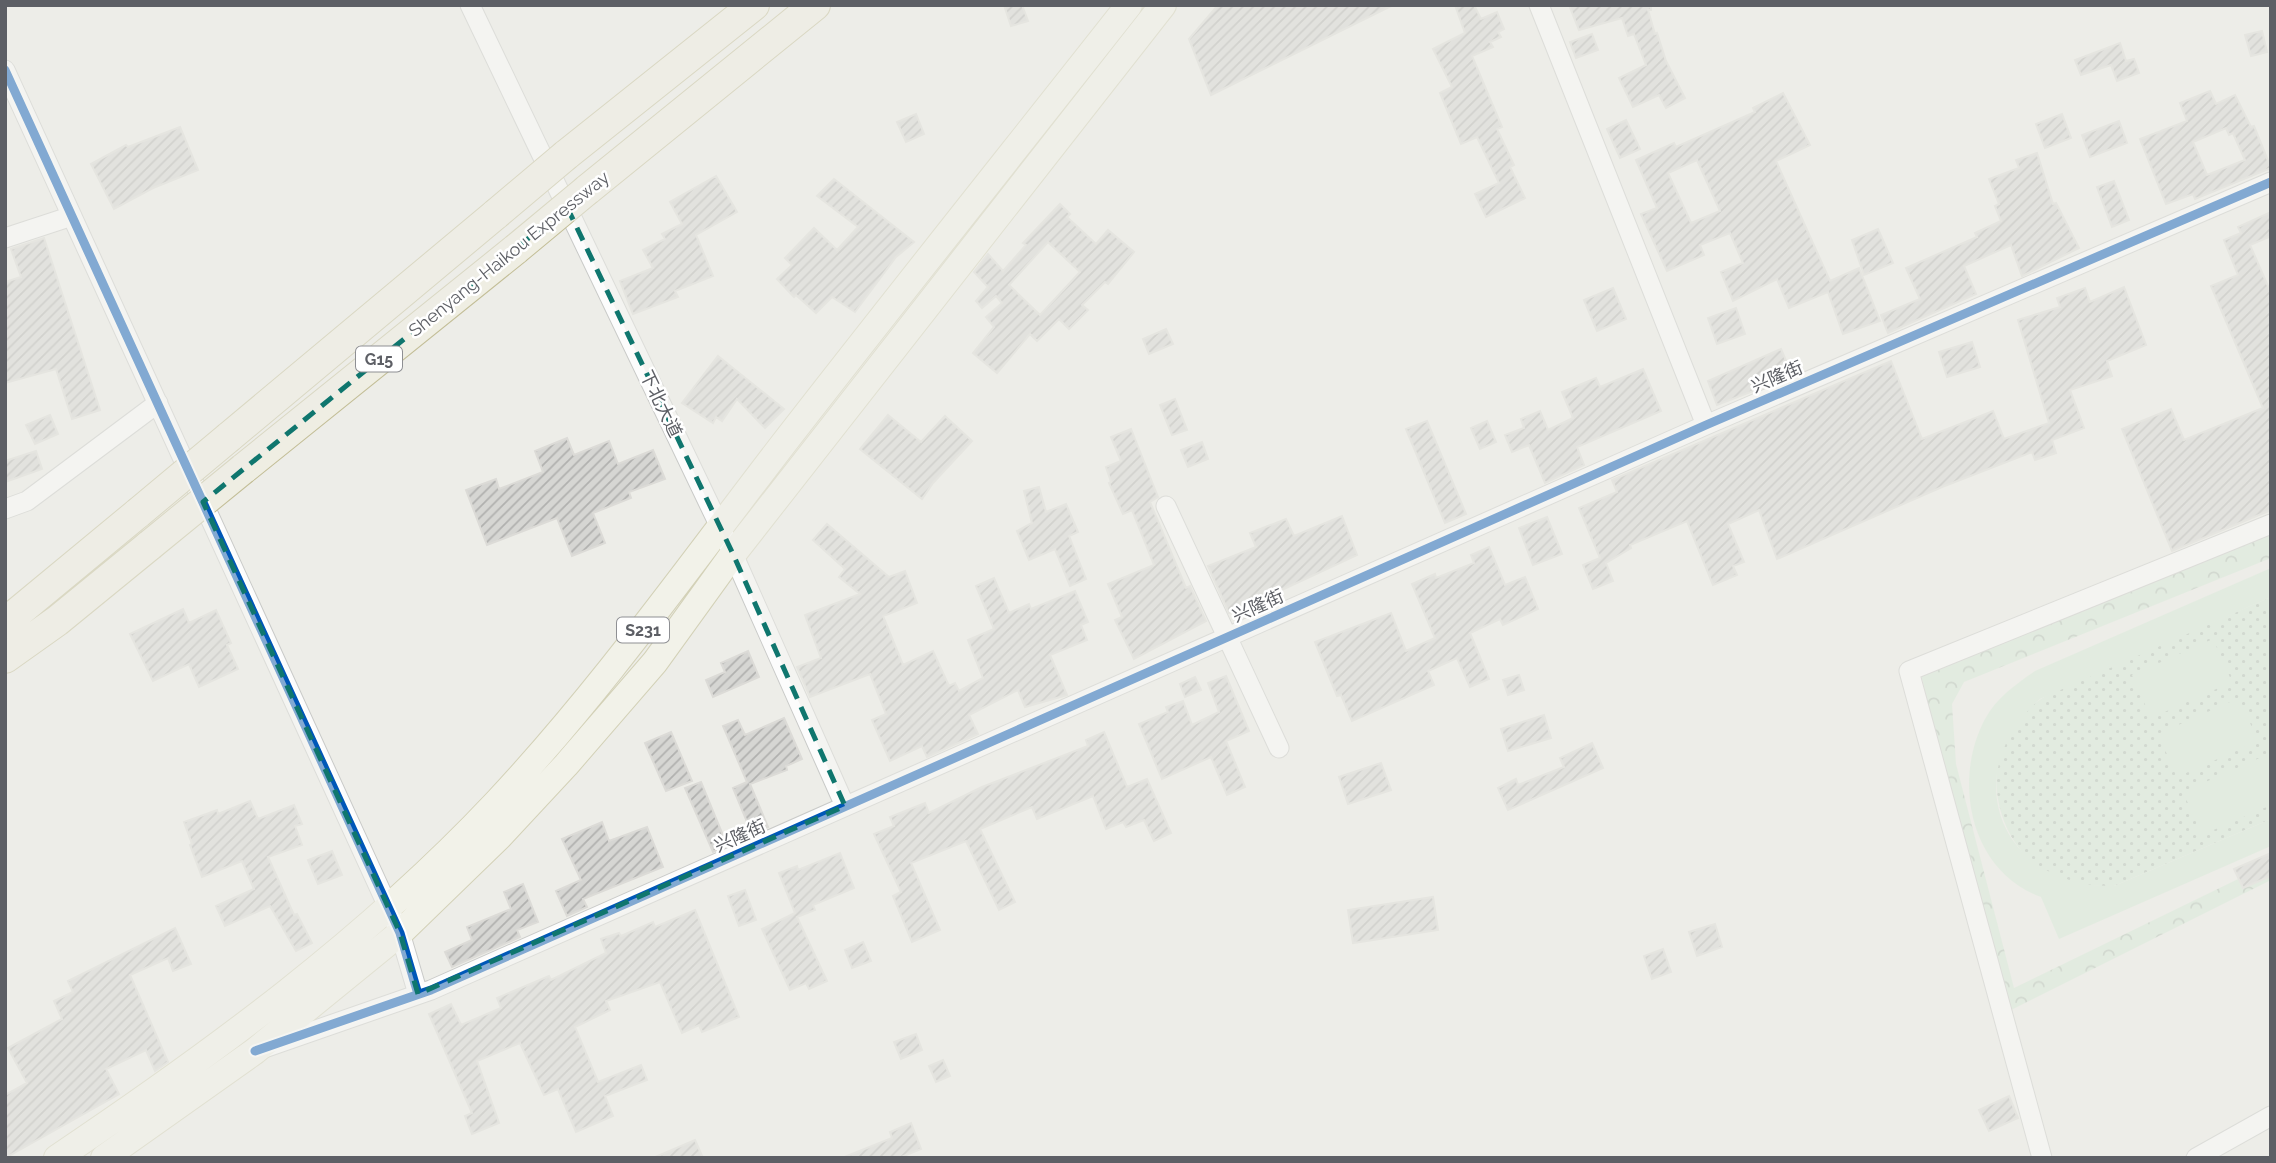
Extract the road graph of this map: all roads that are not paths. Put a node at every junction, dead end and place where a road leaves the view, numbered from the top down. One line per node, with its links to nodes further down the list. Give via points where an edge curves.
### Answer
1 (470, 5): 16 (street, 下北大道)
2 (754, 5): 18 (highway, G15, bridge, via 566,155)
3 (816, 5): 20 (highway, Shenyang-Haikou Expressway / G15, bridge, via 57,621)
4 (1129, 5): 16 (main road, S231)
5 (1163, 5): 17 (main road, S231)
6 (1539, 5): 12 (street)
7 (7, 80): 9 (street)
8 (2271, 183): 12 (street, 兴隆街)
9 (72, 216): 10 (street); 11 (street)
10 (5, 238)
11 (158, 403): 14 (street, via 27,501); 23 (street)
12 (1706, 425): 19 (street, 兴隆街)
13 (1166, 506): 19 (street)
14 (5, 509)
15 (2271, 524): 30 (street, via 1909,671)
16 (721, 527): 17 (street, 下北大道); 23 (main road, S231, via 606,679 494,805)
17 (733, 554): 22 (street, 下北大道); 24 (main road, S231, via 612,714 499,837)
18 (5, 623)
19 (1229, 636): 21 (street); 22 (street, 兴隆街)
20 (5, 658)
21 (1279, 748)
22 (845, 806): 25 (street, 兴隆街)
23 (388, 907): 24 (street); 28 (main road, S231, via 242,1030)
24 (400, 933): 25 (street); 26 (main road, S231)
25 (418, 994): 26 (street, 兴隆街)
26 (255, 1051): 29 (main road)
27 (2271, 1116): 31 (street)
28 (57, 1158)
29 (104, 1158)
30 (2042, 1158)
31 (2196, 1158)

